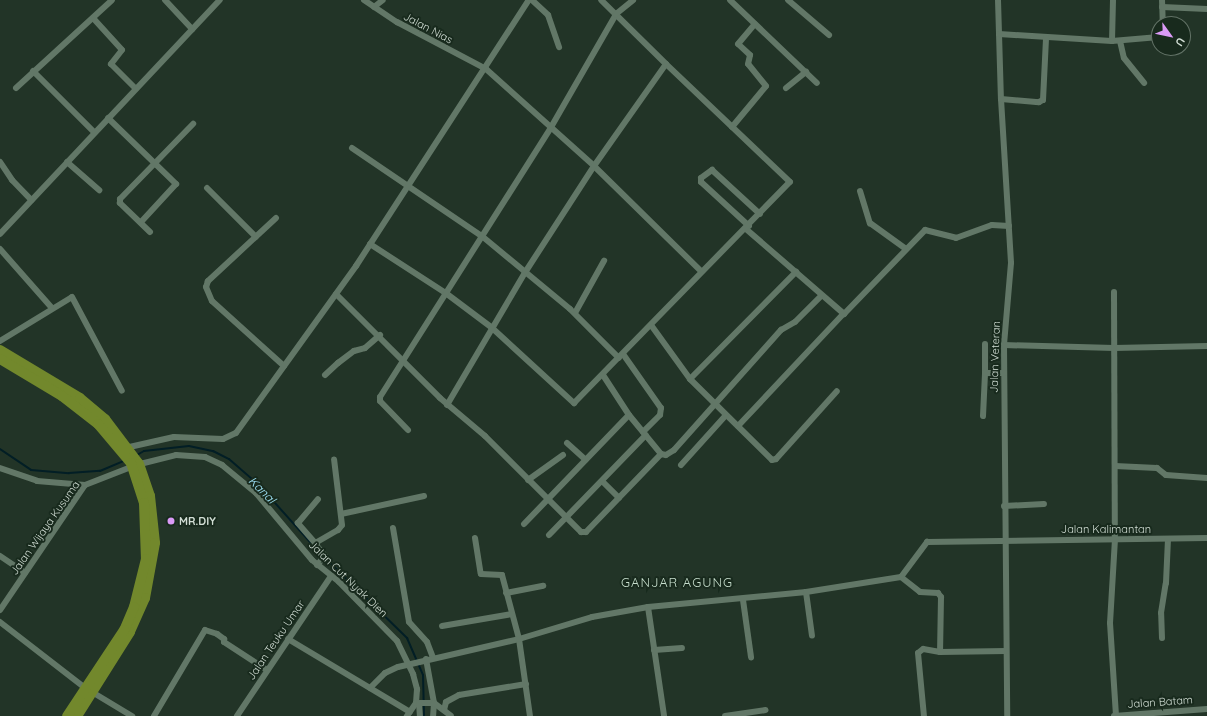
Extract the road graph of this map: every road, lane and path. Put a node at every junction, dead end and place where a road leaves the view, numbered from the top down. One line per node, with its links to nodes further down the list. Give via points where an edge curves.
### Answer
1 (112, 0): 19 (street)
2 (165, 0): 21 (street)
3 (220, 0): 21 (street)
4 (364, 0): 15 (street, Jalan Nias)
5 (383, 0): 15 (street)
6 (528, 0): 30 (street)
7 (532, 0): 28 (street, via 548,15)
8 (601, 0): 17 (street)
9 (633, 0): 17 (street)
10 (730, 0): 20 (street)
11 (788, 0): 23 (street)
12 (998, 0): 22 (street, Jalan Veteran)
13 (1113, 0): 26 (street)
14 (1162, 3): 16 (street); 18 (street)
15 (374, 7): 30 (street, Jalan Nias)
16 (1207, 10)
17 (616, 14): 29 (street); 42 (street)
18 (1163, 16)
19 (93, 18): 31 (street); 37 (street, via 122,50 111,64)
20 (755, 24): 32 (street); 41 (street, via 738,44 750,55 748,64 766,86)
21 (192, 29): 37 (street)
22 (998, 34): 24 (street); 38 (street, Jalan Veteran)
23 (829, 35)
24 (1046, 38): 26 (street); 38 (street, via 1043,100 1039,102)
25 (1151, 38): 27 (street)
26 (1112, 41): 27 (street)
27 (1120, 41): 34 (street, via 1124,58)
28 (559, 47)
29 (666, 64): 41 (street); 48 (street)
30 (486, 69): 42 (street, Jalan Nias); 49 (street)
31 (33, 71): 35 (street); 43 (street)
32 (806, 72): 33 (street); 36 (street)
33 (818, 83)
34 (1144, 83)
35 (16, 88)
36 (786, 88)
37 (136, 89): 39 (street)
38 (1001, 99): 57 (street, Jalan Veteran)
39 (108, 118): 43 (street); 47 (street)
40 (193, 124): 47 (street)
41 (732, 127): 54 (street, via 790,181)
42 (550, 129): 48 (street, Jalan Nias); 62 (street)
43 (94, 132): 46 (street)
44 (352, 148): 49 (street)
45 (0, 162): 53 (street, via 12,180)
46 (67, 162): 51 (street); 53 (street)
47 (156, 164): 56 (street, via 176,185); 56 (street, via 119,201)
48 (594, 166): 67 (street); 68 (street, Jalan Nias)
49 (409, 186): 62 (street); 63 (street)
50 (207, 188): 61 (street)
51 (99, 190)
52 (860, 191): 65 (street, via 870,223)
53 (31, 200): 60 (street)
54 (760, 214): 58 (street); 58 (street, via 712,170 701,178 701,182)
55 (276, 218): 61 (street)
56 (141, 222): 59 (street)
57 (1009, 224): 65 (street, via 992,225 956,238 925,230); 82 (street, Jalan Veteran, via 1011,272)
58 (747, 227): 68 (street); 69 (street)
59 (150, 232)
60 (0, 234)
61 (256, 237): 89 (street, via 208,281 206,293)
62 (483, 237): 67 (street); 72 (street)
63 (370, 244): 71 (street); 72 (street)
64 (0, 249): 74 (street)
65 (906, 249): 76 (street, via 849,311)
66 (604, 261): 75 (street)
67 (526, 271): 75 (street); 78 (street)
68 (701, 271): 77 (street)
69 (796, 272): 73 (street); 94 (street)
70 (1114, 292): 84 (street)
71 (336, 294): 79 (street); 89 (street)
72 (447, 294): 78 (street); 88 (street)
73 (821, 296): 76 (street); 98 (street, via 795,322 781,330)
74 (52, 307): 80 (street); 95 (street, via 74,297)
75 (575, 313): 86 (street)
76 (843, 314): 102 (street)
77 (651, 325): 86 (street); 94 (street)
78 (491, 327): 93 (street, via 573,403); 97 (street)
79 (380, 335): 88 (street); 92 (street, via 365,348 354,351)
80 (0, 341)
81 (985, 344): 90 (street)
82 (1004, 344): 84 (street); 91 (street, Jalan Veteran)
83 (1207, 346): 84 (street)
84 (1114, 348): 113 (street)
85 (0, 350): 108 (highway, via 80,398 105,420)
86 (621, 356): 93 (street); 104 (street, via 661,408 660,415)
87 (0, 359): 108 (highway, via 87,415)
88 (406, 361): 97 (street); 103 (street, via 380,400)
89 (284, 366): 108 (street, via 240,428 228,438 174,438)
90 (985, 373): 91 (street); 101 (street)
91 (1004, 373): 125 (street, Jalan Veteran)
92 (325, 375)
93 (603, 375): 99 (street)
94 (690, 379): 98 (street)
95 (122, 391)
96 (837, 392): 102 (street, via 774,460 770,459)
97 (448, 404): 117 (street, via 485,436)
98 (715, 404): 100 (street); 106 (street, via 674,450 666,455)
99 (629, 415): 104 (street); 110 (street)
100 (726, 415): 102 (street); 112 (street)
101 (983, 416)
102 (738, 426)
103 (408, 430)
104 (644, 433): 106 (street); 118 (street)
105 (567, 442): 110 (street)
106 (661, 454): 121 (street)
107 (564, 455): 117 (street)
108 (131, 458): 119 (street, Jalan Wijaya Kusuma); 138 (street, Jalan Cut Nyak Dien, via 188,454 205,457 222,465 260,498); 166 (highway, via 146,517 144,574 124,630)
109 (334, 459): 126 (street)
110 (586, 460): 123 (street)
111 (0, 464): 115 (street)
112 (681, 465)
113 (1115, 466): 116 (street, via 1157,468 1166,474); 135 (street)
114 (0, 468): 115 (street)
115 (7, 469): 119 (street, via 37,481)
116 (1207, 478)
117 (528, 480): 123 (street)
118 (602, 482): 121 (street); 127 (street)
119 (85, 485): 139 (street, Jalan Wijaya Kusuma)
120 (424, 496): 126 (street)
121 (619, 498): 127 (street, via 584,533)
122 (318, 499): 136 (street, via 298,523)
123 (548, 499): 127 (street); 128 (street)
124 (1044, 504): 125 (street)
125 (1004, 506): 133 (street, Jalan Veteran)
126 (341, 514): 136 (street, via 340,528)
127 (566, 517): 130 (street)
128 (524, 524)
129 (393, 528): 160 (street, via 409,622 427,642)
130 (549, 535)
131 (475, 538): 144 (street, via 480,572 483,575 500,574)
132 (1207, 538): 134 (street, Jalan Kalimantan)
133 (1004, 539): 135 (street, Jalan Kalimantan); 141 (street, Jalan Kalimantan, via 927,542); 157 (street, Jalan Veteran)
134 (1168, 539): 135 (street, Jalan Kalimantan); 152 (street, via 1166,583 1161,613)
135 (1115, 540): 186 (street, via 1110,623)
136 (316, 544): 138 (street, via 324,557)
137 (0, 556): 139 (street)
138 (318, 564): 140 (street, Jalan Cut Nyak Dien)
139 (25, 573): 147 (street, Jalan Wijaya Kusuma)
140 (331, 576): 153 (street, Jalan Teuku Umar); 162 (street, Jalan Cut Nyak Dien, via 397,641)
141 (901, 577): 143 (street); 158 (street, via 920,592 940,595)
142 (543, 586): 144 (street)
143 (806, 592): 145 (street); 151 (street)
144 (506, 593): 148 (street)
145 (743, 600): 146 (street); 159 (street)
146 (648, 607): 154 (street, via 592,617); 156 (street)
147 (0, 610)
148 (512, 614): 150 (street); 154 (street)
149 (0, 622): 166 (street)
150 (442, 626)
151 (812, 636)
152 (1162, 638)
153 (288, 639): 163 (street, Jalan Teuku Umar); 165 (street)
154 (519, 639): 160 (street); 164 (street)
155 (682, 648): 156 (street)
156 (654, 650): 182 (street)
157 (1006, 651): 158 (street); 185 (street, Jalan Veteran)
158 (940, 652): 184 (street, via 923,649 918,653)
159 (751, 657)
160 (433, 658): 161 (street)
161 (423, 659): 162 (street); 168 (street)
162 (411, 663): 165 (street, via 390,670); 167 (street, Jalan Cut Nyak Dien)
163 (267, 670): 176 (street, via 224,642 217,634 205,630); 177 (street, Jalan Teuku Umar)
164 (526, 684): 170 (street, via 459,695 446,702); 181 (street)
165 (370, 688): 172 (street)
166 (89, 690): 173 (highway); 174 (highway); 175 (street)
167 (419, 703): 168 (street); 172 (street); 178 (street, Jalan Cut Nyak Dien)
168 (433, 703): 170 (street); 179 (street)
169 (1207, 709): 186 (street, Jalan Batam)
170 (444, 710): 180 (street)
171 (766, 710): 183 (street)
172 (408, 714)
173 (67, 716)
174 (77, 716)
175 (132, 716)
176 (154, 716)
177 (237, 716)
178 (420, 716)
179 (433, 716)
180 (451, 716)
181 (530, 716)
182 (664, 716)
183 (726, 716)
184 (924, 716)
185 (1007, 716)
186 (1115, 716)

